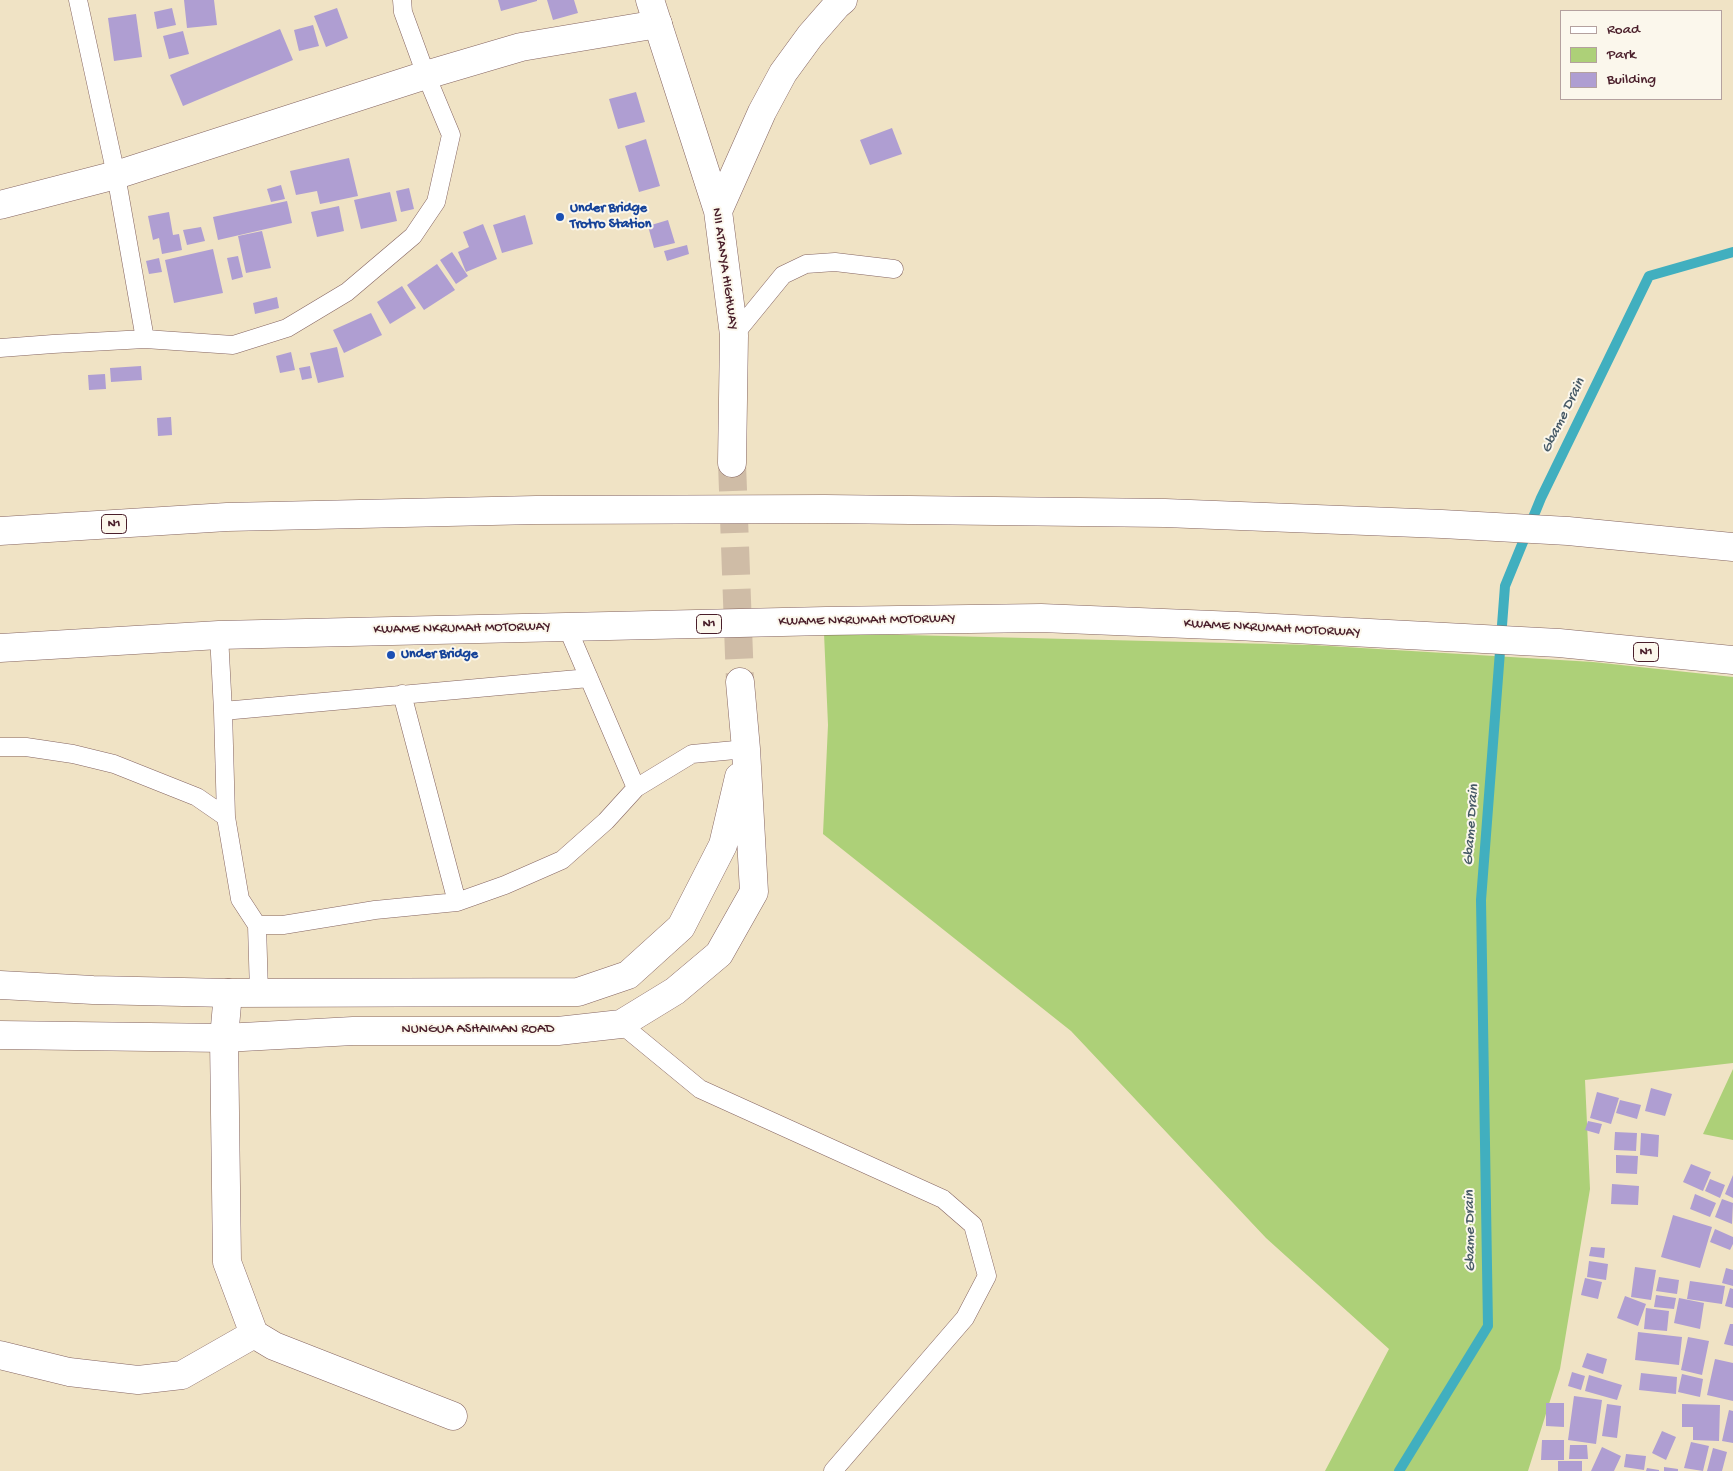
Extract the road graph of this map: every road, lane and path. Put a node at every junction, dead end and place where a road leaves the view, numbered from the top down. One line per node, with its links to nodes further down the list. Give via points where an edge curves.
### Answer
1 (78, 0): 6 (lane)
2 (402, 0): 5 (lane, via 403,12)
3 (843, 0): 8 (main road, via 810,36 783,74 762,112)
4 (654, 12): 5 (main road, via 520,46); 8 (main road, NII ATANYA HIGHWAY)
5 (426, 75): 6 (main road); 11 (lane, via 451,135 436,202 413,236 347,292 287,328 233,345)
6 (116, 175): 7 (main road); 11 (lane)
7 (0, 205)
8 (718, 211): 10 (main road, NII ATANYA HIGHWAY)
9 (894, 269): 10 (lane, via 835,262 806,264 783,275)
10 (734, 335): 13 (main road, NII ATANYA HIGHWAY)
11 (145, 339): 12 (lane)
12 (0, 348)
13 (732, 463)
14 (0, 531): 15 (main road, N1, via 227,518 536,510 824,508 1165,513 1442,524 1568,531)
15 (1733, 547)
16 (567, 627): 17 (main road, KWAME NKRUMAH MOTORWAY / N1); 19 (main road, KWAME NKRUMAH MOTORWAY / N1, via 1041,618 1559,644); 20 (lane)
17 (219, 635): 18 (main road, KWAME NKRUMAH MOTORWAY / N1); 23 (lane)
18 (0, 648)
19 (1733, 660)
20 (589, 678): 22 (lane); 26 (lane)
21 (740, 682): 25 (main road, NUNGUA ASHAIMAN ROAD)
22 (402, 694): 23 (lane); 28 (lane)
23 (223, 711): 27 (lane)
24 (0, 747): 27 (lane, via 73,754 114,764 197,797)
25 (746, 749): 26 (lane, via 692,754); 32 (main road, NUNGUA ASHAIMAN ROAD, via 723,845 681,927 628,975 578,992); 33 (main road, NUNGUA ASHAIMAN ROAD, via 754,892 720,954 675,991)
26 (636, 788): 28 (lane, via 606,821 562,860)
27 (226, 817): 29 (lane, via 240,899)
28 (457, 902): 29 (lane, via 375,910 283,925)
29 (257, 925): 32 (lane)
30 (0, 985): 31 (main road, NUNGUA ASHAIMAN ROAD)
31 (228, 993): 32 (main road, NUNGUA ASHAIMAN ROAD); 35 (main road)
32 (259, 993)
33 (622, 1024): 35 (main road, NUNGUA ASHAIMAN ROAD, via 558,1030 354,1031); 39 (lane, via 700,1089 943,1199 973,1225 987,1276 964,1318)
34 (0, 1035): 35 (main road, NUNGUA ASHAIMAN ROAD)
35 (224, 1038): 36 (main road, via 227,1262)
36 (254, 1334): 37 (main road, via 182,1375 138,1380 69,1372); 38 (main road, via 274,1346)
37 (0, 1355)
38 (452, 1416)
39 (833, 1471)

